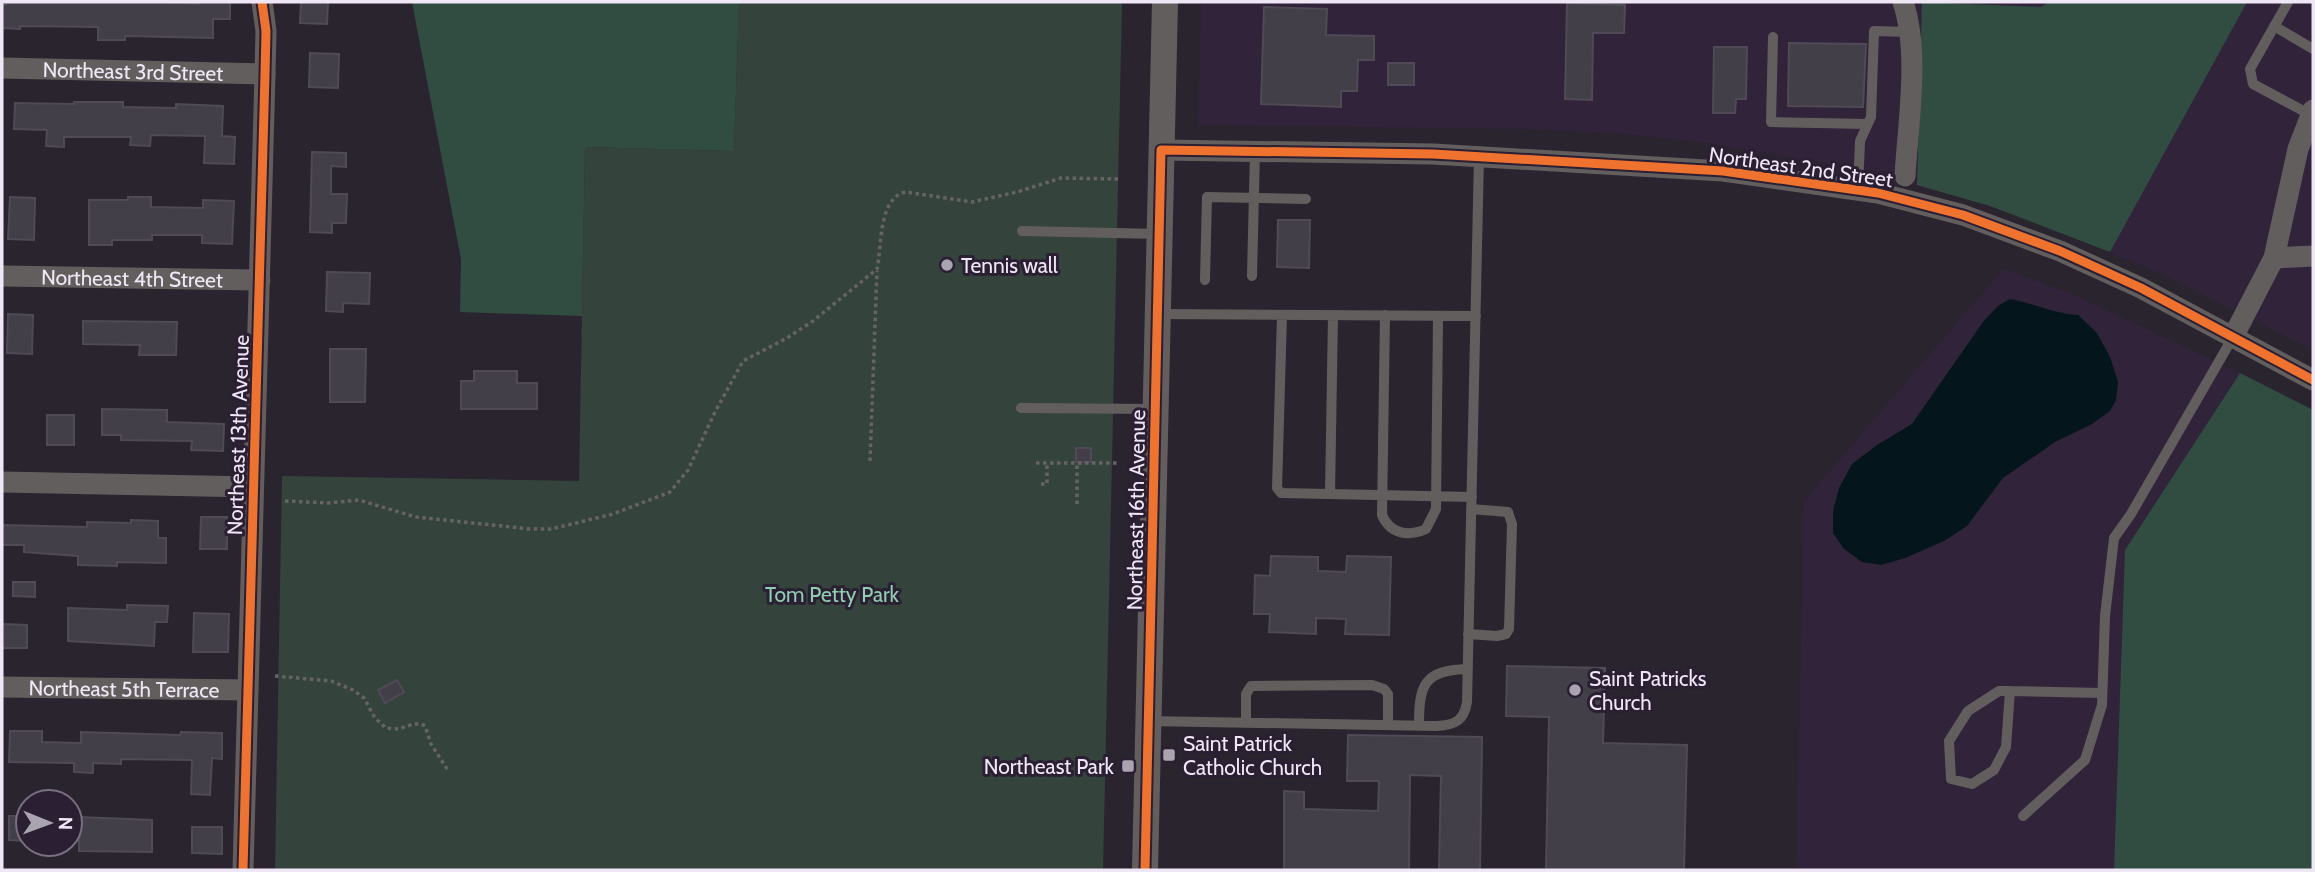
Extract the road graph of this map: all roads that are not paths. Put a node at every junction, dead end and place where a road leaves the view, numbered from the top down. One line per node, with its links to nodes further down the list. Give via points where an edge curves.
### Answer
1 (262, 2): 10 (street, Northeast 13th Avenue)
2 (1165, 2): 13 (street, Northeast 16th Avenue)
3 (1903, 2): 6 (street)
4 (2288, 2): 5 (lane)
5 (2274, 26): 8 (lane); 11 (lane, via 2250,69 2253,84)
6 (1910, 32): 12 (lane, via 1874,31); 16 (street)
7 (1773, 37): 12 (lane, via 1771,122)
8 (2313, 49)
9 (2, 68): 10 (street, Northeast 3rd Street)
10 (265, 74): 27 (street, Northeast 13th Avenue)
11 (2312, 112): 23 (street, via 2298,149)
12 (1867, 124): 17 (lane, via 1860,141)
13 (1161, 150): 14 (street, Northeast 2nd Street); 21 (street, Northeast 16th Avenue)
14 (1255, 151): 15 (street, Northeast 2nd Street); 18 (lane)
15 (1479, 156): 17 (street, Northeast 2nd Street, via 1723,171); 33 (lane)
16 (1905, 176)
17 (1858, 190): 34 (street, Northeast 2nd Street, via 1963,215 2060,251)
18 (1254, 198): 19 (lane); 25 (lane); 26 (lane, via 1207,197)
19 (1306, 199)
20 (1023, 231): 21 (lane)
21 (1159, 234): 28 (street, Northeast 16th Avenue)
22 (2313, 256): 23 (street)
23 (2274, 258): 34 (street)
24 (2, 276): 27 (street, Northeast 4th Street)
25 (1252, 276)
26 (1205, 280)
27 (260, 281): 39 (street, Northeast 13th Avenue)
28 (1157, 314): 29 (lane); 37 (street, Northeast 16th Avenue)
29 (1282, 315): 30 (lane); 40 (lane, via 1277,488 1286,494)
30 (1334, 315): 31 (lane); 40 (lane)
31 (1385, 316): 32 (lane); 41 (lane)
32 (1438, 316): 33 (lane); 42 (lane)
33 (1476, 316): 43 (lane)
34 (2233, 337): 35 (street, Northeast 2nd Street); 50 (lane, via 2114,538)
35 (2313, 380)
36 (1021, 408): 37 (lane)
37 (1155, 409): 51 (street, Northeast 16th Avenue)
38 (2, 482): 39 (street)
39 (253, 487): 48 (street, Northeast 13th Avenue)
40 (1330, 494): 41 (lane)
41 (1382, 496): 42 (lane); 42 (lane, via 1382,515 1389,527 1400,533 1426,529 1436,509)
42 (1436, 496): 43 (lane)
43 (1472, 497): 44 (lane)
44 (1471, 509): 45 (lane); 45 (lane, via 1503,510 1512,524 1506,634)
45 (1468, 634): 46 (lane)
46 (1467, 669): 54 (lane, via 1442,672 1427,680 1421,692); 54 (lane, via 1465,711 1458,722)
47 (2, 687): 48 (street, Northeast 5th Terrace)
48 (248, 690): 56 (street, Northeast 13th Avenue)
49 (2010, 691): 49 (lane, via 1998,691 1968,711 1950,741 1951,779 1972,784 1994,770 2006,747); 50 (lane)
50 (2102, 693): 55 (lane, via 2085,760)
51 (1148, 721): 52 (lane); 57 (street, Northeast 16th Avenue)
52 (1246, 723): 53 (lane); 53 (lane, via 1246,694 1251,685 1372,685 1388,694)
53 (1388, 725): 54 (lane)
54 (1419, 726)
55 (2023, 816)
56 (243, 870)
57 (1145, 870)

